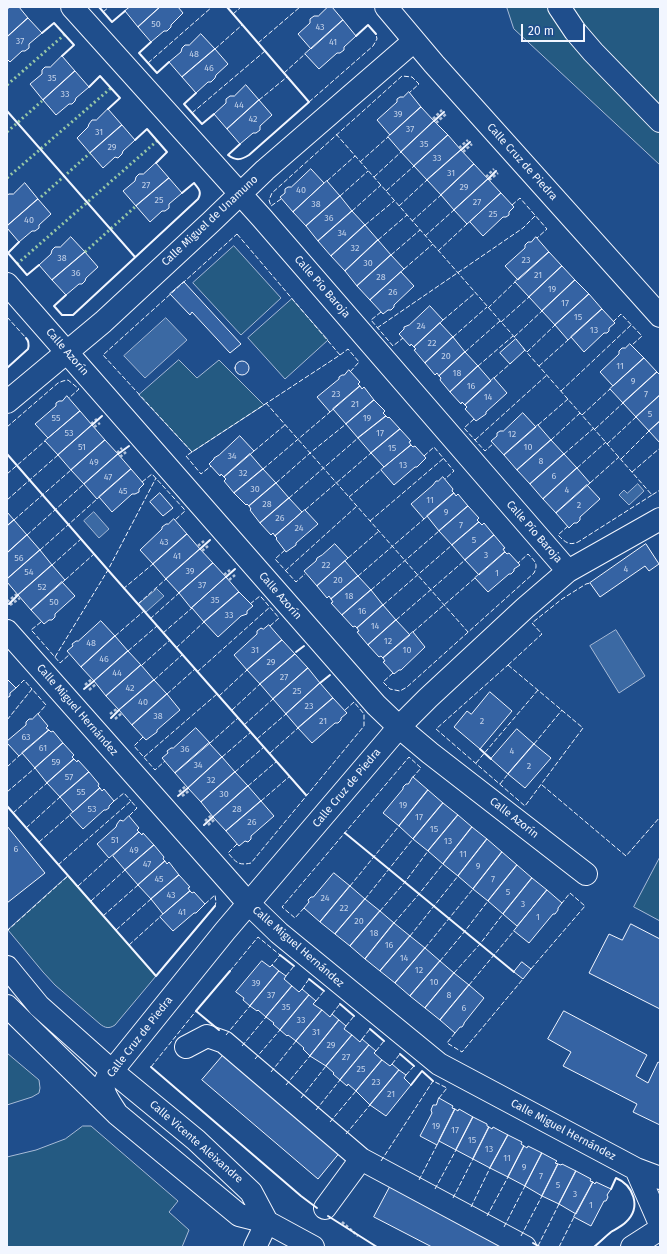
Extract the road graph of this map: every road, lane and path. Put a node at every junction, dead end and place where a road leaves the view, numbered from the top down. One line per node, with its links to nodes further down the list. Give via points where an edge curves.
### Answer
1 (72, 7): 18 (street, Calle Pío Baroja)
2 (386, 7): 4 (street, Calle Cruz de Piedra)
3 (559, 7): 8 (street, via 593,52)
4 (414, 41): 18 (street, Calle Miguel de Unamuno, via 271,164); 20 (street, Calle Cruz de Piedra)
5 (442, 110): 7 (path)
6 (446, 114): 9 (path)
7 (433, 119)
8 (660, 121)
9 (436, 123)
10 (468, 140): 12 (path)
11 (472, 144): 13 (path)
12 (459, 148)
13 (463, 152)
14 (494, 169): 16 (path)
15 (498, 173): 17 (path)
16 (486, 177)
17 (489, 180)
18 (240, 194): 21 (street, Calle Miguel de Unamuno, via 103,322); 24 (street, Calle Pío Baroja)
19 (7, 284): 21 (street, Calle Azorín)
20 (660, 316)
21 (66, 351): 22 (street, Calle Miguel de Unamuno); 38 (street, Calle Azorín, via 376,705)
22 (7, 402)
23 (660, 519): 24 (street, Calle Cruz de Piedra)
24 (568, 571): 38 (street, Calle Cruz de Piedra)
25 (17, 594): 27 (path)
26 (20, 598): 28 (path)
27 (7, 602)
28 (10, 605)
29 (7, 631): 48 (street, Calle Miguel Hernández)
30 (92, 679): 32 (path)
31 (96, 684): 33 (path)
32 (83, 688)
33 (86, 692)
34 (118, 708): 36 (path)
35 (122, 713): 37 (path)
36 (108, 716)
37 (112, 721)
38 (399, 727): 47 (street, Calle Azorín); 48 (street, Calle Cruz de Piedra)
39 (186, 786): 41 (path)
40 (190, 790): 42 (path)
41 (176, 794)
42 (180, 798)
43 (212, 815): 45 (path)
44 (215, 819): 46 (path)
45 (203, 823)
46 (206, 827)
47 (586, 874)
48 (248, 903): 52 (street, Calle Cruz de Piedra); 55 (street, Calle Miguel Hernández, via 279,933 439,1064)
49 (7, 967): 52 (street, Calle Vicente Aleixandre, via 39,1006)
50 (7, 1006): 53 (street)
51 (186, 1047): 54 (street, via 207,1036 224,1042)
52 (112, 1071): 53 (street, Calle Cruz de Piedra, via 104,1086 105,1093); 58 (street, Calle Vicente Aleixandre, via 196,1140 251,1192)
53 (117, 1114): 58 (street, via 239,1215)
54 (361, 1159): 57 (street); 63 (street)
55 (636, 1169): 56 (street, Calle Miguel Hernández); 59 (street)
56 (660, 1178)
57 (325, 1208)
58 (267, 1222): 61 (street); 62 (street)
59 (660, 1224)
60 (660, 1229): 64 (street)
61 (255, 1247)
62 (313, 1247)
63 (526, 1247)
64 (632, 1247)

